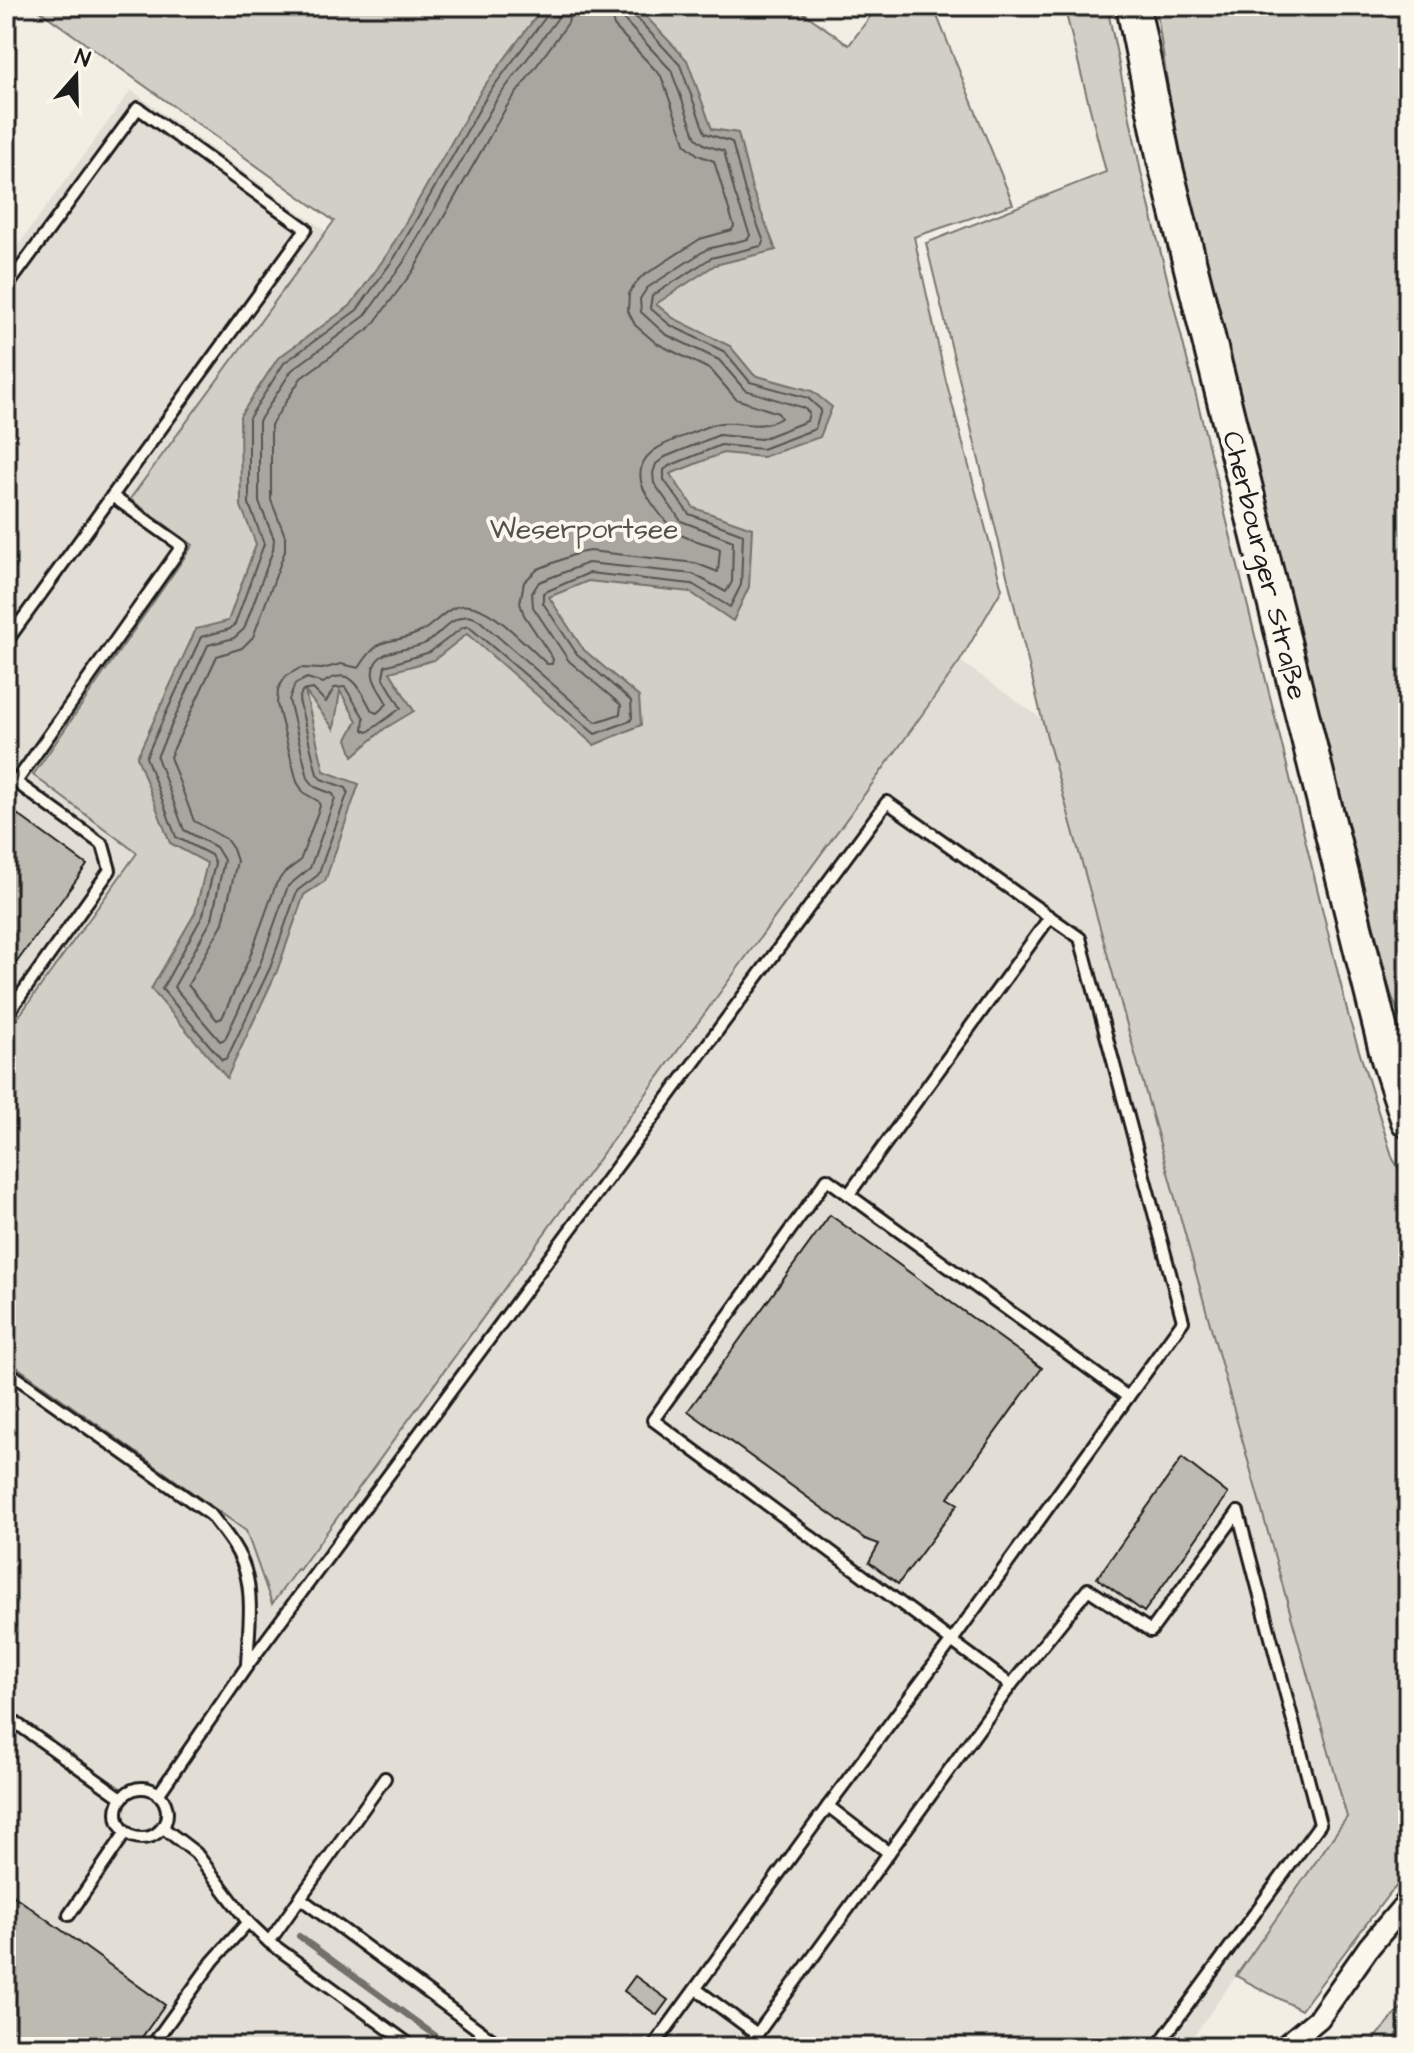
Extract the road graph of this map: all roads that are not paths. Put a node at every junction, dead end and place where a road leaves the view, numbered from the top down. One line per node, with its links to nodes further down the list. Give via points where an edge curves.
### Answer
1 (1133, 6): 9 (main road, Cherbourger Straße, via 1164,160 1388,1059)
2 (6, 288): 3 (lane, via 138,108 306,229)
3 (112, 496): 4 (lane); 6 (lane, via 182,546)
4 (6, 642)
5 (6, 775): 6 (lane)
6 (16, 782): 8 (lane, via 103,845 110,870)
7 (1050, 917): 10 (lane); 12 (lane, via 1080,938 1183,1321); 14 (lane, via 887,802)
8 (6, 1016)
9 (1408, 1121)
10 (849, 1194): 12 (lane); 13 (lane, via 827,1179 653,1420)
11 (6, 1370): 14 (lane, via 211,1515 245,1570)
12 (1128, 1397): 13 (lane)
13 (951, 1642): 15 (lane); 21 (lane)
14 (247, 1666): 19 (lane)
15 (1011, 1685): 24 (lane); 37 (lane, via 1088,1589 1151,1631 1238,1512 1320,1824)
16 (10, 1718): 17 (lane); 20 (lane)
17 (6, 1732)
18 (385, 1778): 25 (lane)
19 (158, 1795): 20 (lane, via 135,1789); 22 (lane, via 166,1814)
20 (122, 1798): 23 (lane, via 117,1812)
21 (828, 1806): 24 (lane); 30 (lane)
22 (162, 1827): 23 (lane, via 149,1837); 28 (lane, via 196,1853)
23 (126, 1832): 27 (lane)
24 (889, 1853): 31 (lane)
25 (300, 1898): 29 (lane); 34 (lane)
26 (1408, 1901): 38 (street, via 1319,2018)
27 (69, 1915)
28 (248, 1922): 29 (lane); 32 (lane)
29 (269, 1942): 33 (lane)
30 (696, 1989): 31 (lane); 35 (lane)
31 (757, 2034): 36 (lane)
32 (151, 2047)
33 (413, 2047)
34 (502, 2047)
35 (653, 2047)
36 (749, 2047)
37 (1157, 2047)
38 (1284, 2047)

